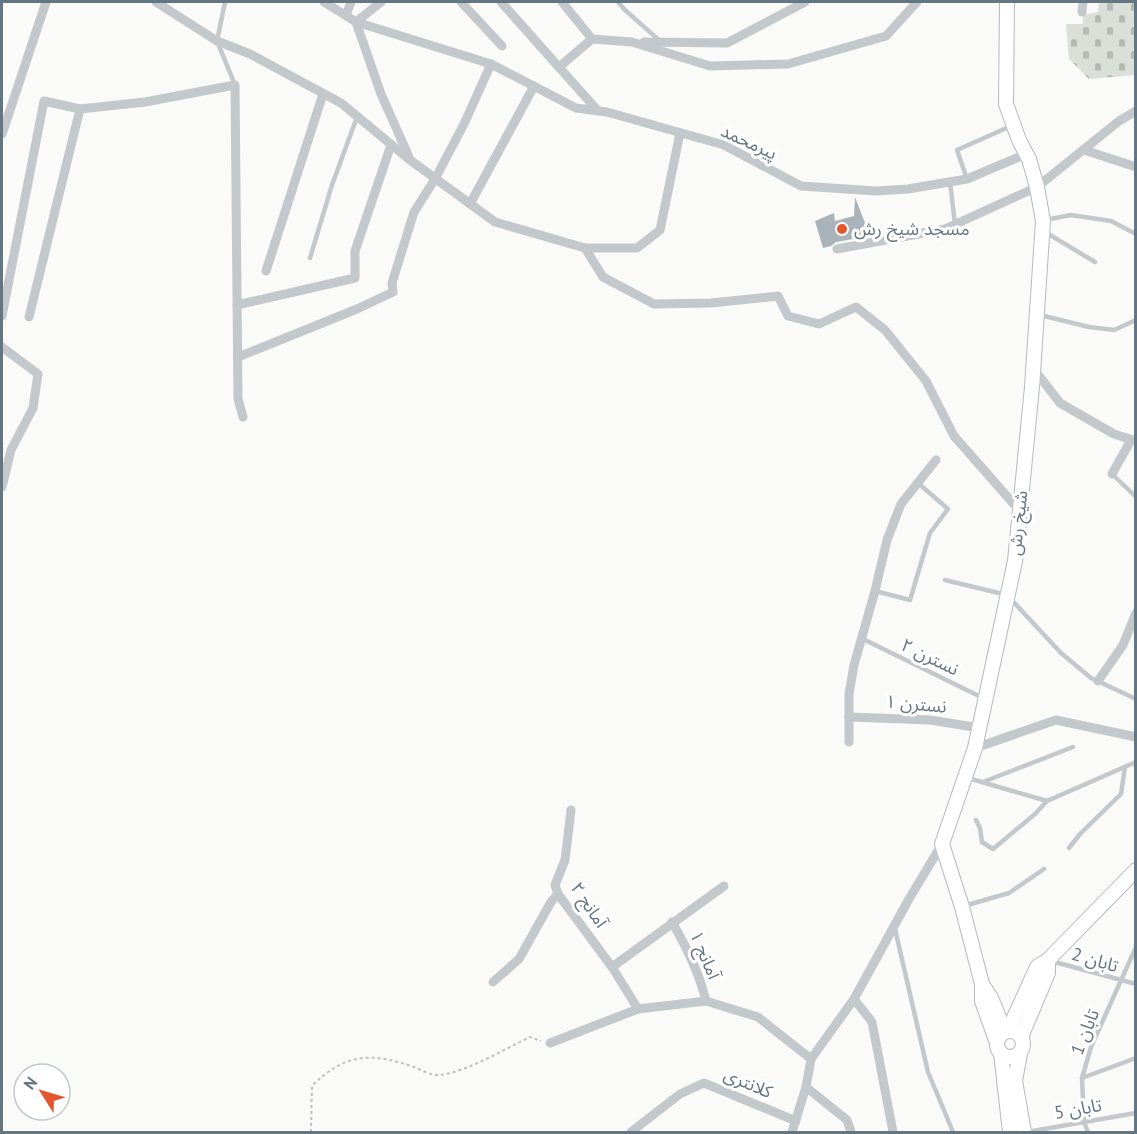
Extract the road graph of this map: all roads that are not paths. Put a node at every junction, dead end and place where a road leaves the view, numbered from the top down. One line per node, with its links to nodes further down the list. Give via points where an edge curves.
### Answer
1 (46, 2): 34 (street)
2 (156, 2): 19 (street)
3 (225, 2): 19 (lane)
4 (324, 2): 16 (street, پیرمحمد)
5 (351, 2): 16 (street)
6 (381, 2): 17 (street)
7 (461, 2): 22 (street)
8 (501, 2): 24 (street)
9 (562, 2): 18 (street)
10 (618, 2): 21 (lane)
11 (805, 2): 21 (street, via 727,43)
12 (917, 2): 20 (street, via 886,36 788,64 710,66)
13 (1007, 2): 32 (street, شیخ رش, via 1006,104)
14 (1083, 2): 15 (street)
15 (1082, 12)
16 (345, 15): 17 (street, پیرمحمد)
17 (356, 22): 23 (street, پیرمحمد); 38 (street)
18 (591, 39): 20 (street); 24 (street)
19 (217, 40): 25 (lane); 27 (street)
20 (632, 42): 21 (street)
21 (662, 42)
22 (502, 46)
23 (491, 64): 26 (street, پیرمحمد); 40 (street)
24 (559, 67): 29 (street)
25 (235, 85): 28 (street, via 145,102); 53 (street)
26 (534, 86): 29 (street, پیرمحمد, via 576,108); 44 (street)
27 (323, 94): 31 (street); 52 (street)
28 (80, 109): 55 (street, via 44,102); 56 (street)
29 (598, 111): 33 (street, پیرمحمد)
30 (1136, 111): 36 (street)
31 (357, 117): 35 (street); 50 (lane)
32 (1014, 125): 37 (street, شیخ رش); 41 (lane, via 957,150)
33 (680, 133): 42 (street, پیرمحمد, via 724,145 801,186 876,191); 48 (street, via 660,230 637,248)
34 (2, 134)
35 (391, 145): 38 (street); 53 (street, via 355,251 355,278)
36 (1084, 150): 39 (street); 43 (street)
37 (1026, 154): 41 (street, پیرمحمد); 43 (street, شیخ رش)
38 (410, 160): 40 (street)
39 (1136, 167)
40 (435, 179): 44 (street); 59 (street, via 414,212 392,283 393,292)
41 (967, 179): 42 (street, پیرمحمد)
42 (950, 182): 45 (lane)
43 (1037, 187): 45 (street); 46 (street, شیخ رش)
44 (470, 204): 48 (street, via 495,222)
45 (955, 224): 49 (street)
46 (1043, 226): 47 (lane, via 1071,215 1112,221); 51 (lane); 54 (street, شیخ رش)
47 (1136, 234)
48 (585, 248): 68 (street, via 603,277 654,304 778,296 788,316 819,324 856,307 885,330 926,381 954,436)
49 (837, 249)
50 (310, 258)
51 (1095, 262)
52 (266, 271)
53 (237, 306): 59 (street)
54 (1037, 314): 57 (lane, via 1114,330); 60 (street, شیخ رش)
55 (2, 316)
56 (30, 317)
57 (1136, 320)
58 (2, 346): 66 (street, via 38,374 33,408 11,450)
59 (238, 357): 61 (street, via 238,399)
60 (1033, 368): 62 (street, via 1060,403); 68 (street, شیخ رش)
61 (243, 417)
62 (1133, 441): 64 (street)
63 (936, 460): 65 (street)
64 (1112, 474): 67 (lane)
65 (918, 483): 70 (street, via 901,504 886,540); 70 (lane, via 948,508 930,533 910,600)
66 (2, 487)
67 (1136, 497)
68 (1019, 510): 71 (street, شیخ رش, via 1015,561)
69 (945, 580): 71 (lane)
70 (875, 591): 73 (street)
71 (1007, 595): 74 (lane, via 1061,653); 75 (street, شیخ رش)
72 (1136, 614): 74 (street, via 1123,645)
73 (863, 639): 75 (lane, نسترن ۲); 77 (street, via 851,684)
74 (1098, 681): 76 (lane)
75 (986, 699): 78 (street, شیخ رش)
76 (1136, 699)
77 (849, 717): 78 (street, نسترن ۱, via 930,720); 80 (street)
78 (980, 728): 82 (street, شیخ رش)
79 (1136, 737): 82 (street, via 1056,720)
80 (849, 742)
81 (1073, 747): 86 (lane)
82 (975, 748): 85 (street, شیخ رش)
83 (1136, 762): 84 (lane)
84 (1125, 767): 87 (lane); 91 (lane, via 1121,794)
85 (965, 777): 86 (lane); 90 (street, شیخ رش)
86 (983, 782): 87 (lane)
87 (1047, 801): 89 (lane, via 993,849 982,842)
88 (571, 810): 95 (street, آمانج ۲, via 565,860 555,885)
89 (976, 820)
90 (942, 844): 96 (street); 98 (street)
91 (1069, 848)
92 (1044, 869): 96 (lane, via 1009,893)
93 (1136, 870): 100 (street)
94 (724, 886): 97 (street)
95 (558, 894): 101 (street, آمانج ۲); 103 (street, via 519,959)
96 (962, 907): 109 (street, via 982,984 982,1001)
97 (672, 922): 101 (street); 106 (street, آمانج ۱, via 690,953)
98 (894, 926): 105 (street); 123 (lane, via 928,1072)
99 (1136, 947): 102 (lane, تابان 1)
100 (1048, 960): 102 (lane, تابان 2); 108 (street, via 1048,973); 109 (street, via 1037,967)
101 (612, 967): 107 (street, آمانج ۲)
102 (1119, 981): 104 (lane, تابان 2); 114 (lane, تابان 1)
103 (493, 982)
104 (1136, 984)
105 (854, 999): 113 (street); 122 (street, via 872,1022)
106 (706, 1001): 107 (street); 113 (street, via 758,1017)
107 (638, 1009): 110 (street)
108 (1022, 1036): 109 (street, via 1016,1031); 111 (street)
109 (1003, 1040): 111 (street, via 1008,1057); 124 (street)
110 (550, 1043)
111 (1020, 1053): 125 (street, via 1015,1081)
112 (1136, 1058): 114 (lane)
113 (811, 1059): 115 (street)
114 (1082, 1078): 118 (lane, تابان 1)
115 (806, 1087): 117 (street); 121 (street, via 847,1120)
116 (1136, 1113): 118 (lane, تابان 5)
117 (796, 1121): 119 (street, کلانتری, via 704,1083 680,1095); 120 (street)
118 (1084, 1122): 125 (lane, تابان 5); 126 (lane, تابان 1)
119 (631, 1132)
120 (792, 1132)
121 (851, 1132)
122 (893, 1132)
123 (953, 1132)
124 (1010, 1132)
125 (1024, 1132)
126 (1088, 1132)

